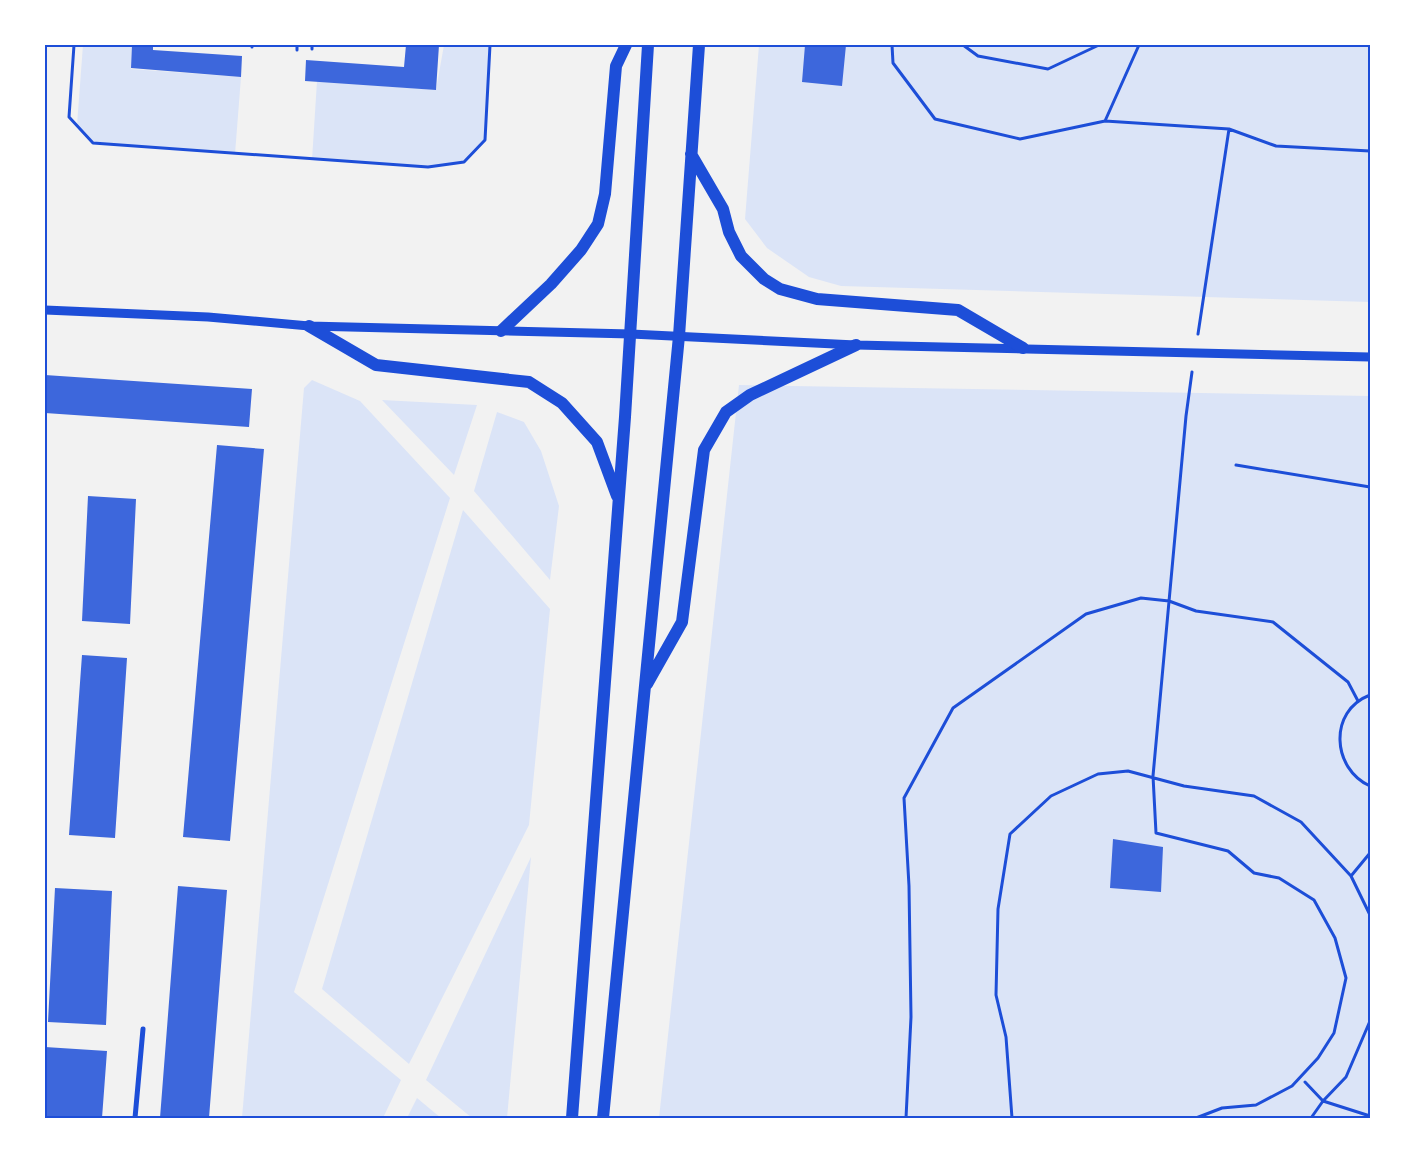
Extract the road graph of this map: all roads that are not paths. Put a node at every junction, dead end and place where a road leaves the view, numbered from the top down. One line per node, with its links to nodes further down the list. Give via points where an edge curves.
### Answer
1 (626, 45): 7 (main road, via 616,66 605,194 598,224 582,250)
2 (648, 45): 8 (main road)
3 (699, 45): 4 (main road)
4 (691, 154): 9 (main road); 11 (main road, via 723,209 740,256 780,289 817,299 958,310)
5 (45, 310): 6 (street, via 208,317)
6 (309, 326): 7 (street); 13 (main road, via 376,365 529,382 562,403 597,442)
7 (501, 331): 8 (street)
8 (631, 334): 9 (street); 13 (main road)
9 (679, 336): 10 (street); 14 (main road)
10 (856, 345): 11 (street); 14 (main road, via 750,395 726,412 704,450 682,622)
11 (1023, 348): 12 (street)
12 (1370, 358)
13 (619, 501): 17 (main road)
14 (645, 689): 18 (main road)
15 (143, 1029): 16 (street)
16 (135, 1118)
17 (572, 1118)
18 (603, 1118)

